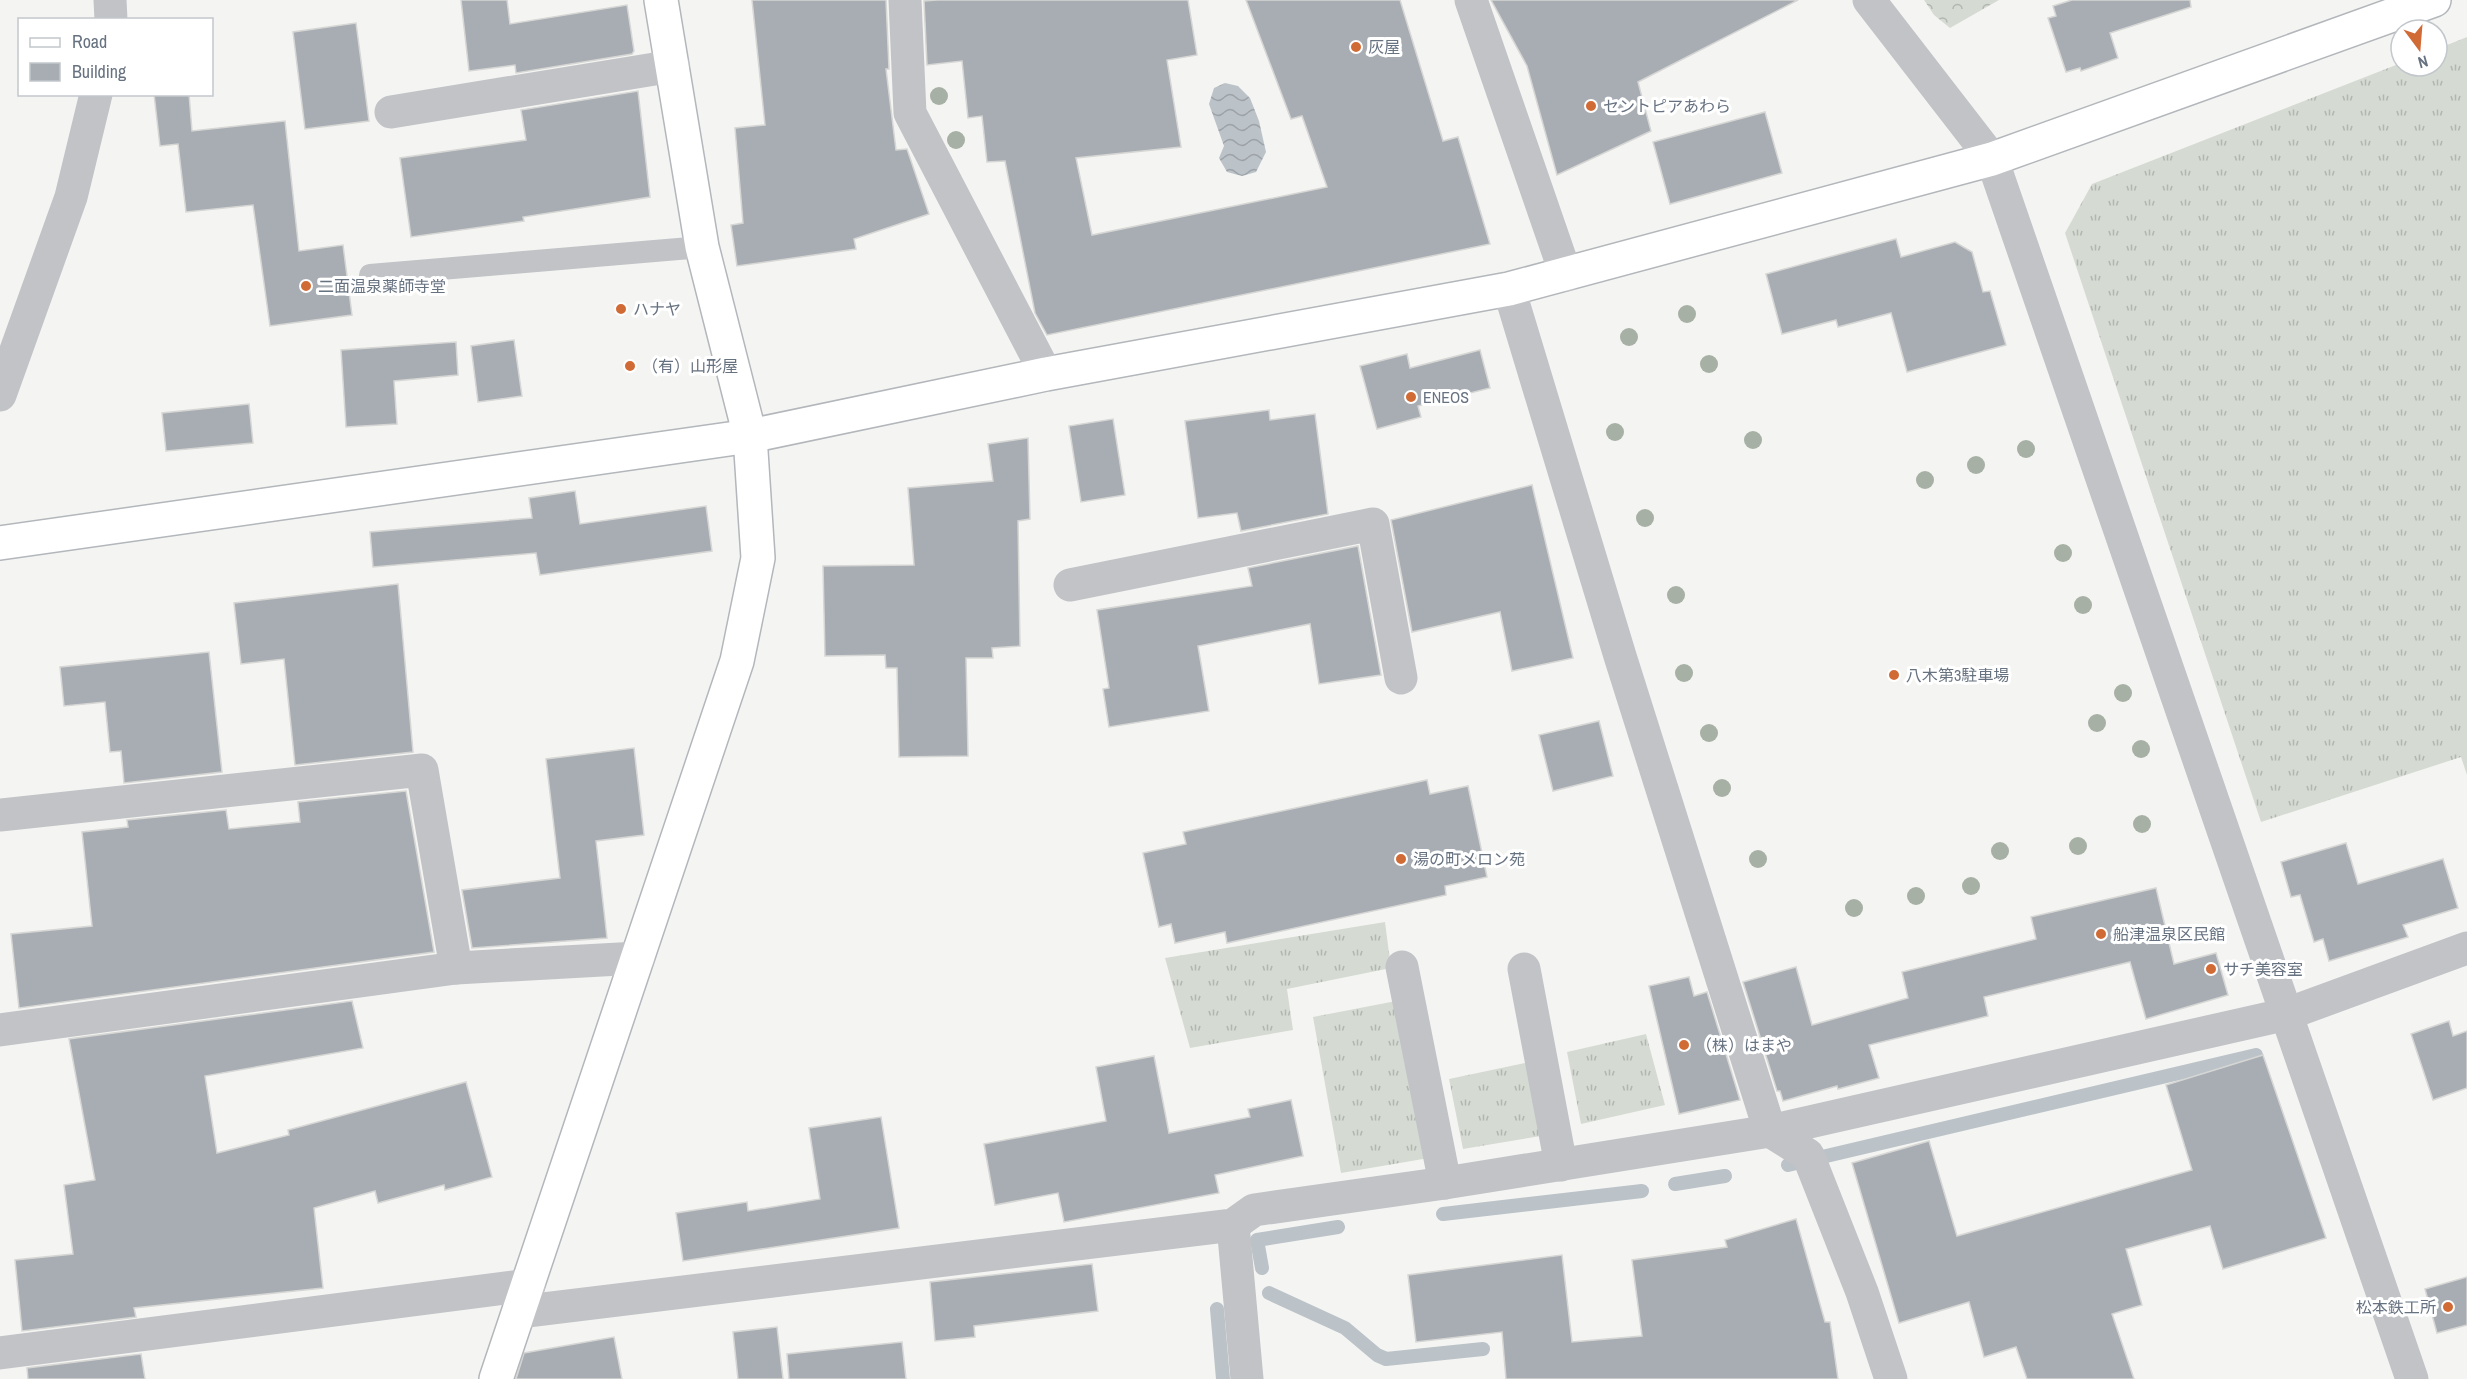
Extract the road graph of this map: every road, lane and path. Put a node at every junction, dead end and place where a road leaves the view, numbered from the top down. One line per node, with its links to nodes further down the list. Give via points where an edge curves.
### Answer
1 (110, 0): 7 (street)
2 (661, 0): 8 (street)
3 (905, 0): 16 (street, via 910,113)
4 (1471, 0): 14 (street)
5 (1869, 0): 11 (street)
6 (2434, 0): 11 (street)
7 (111, 18)
8 (673, 66): 10 (street); 12 (street)
9 (96, 96): 17 (street, via 71,197)
10 (391, 112)
11 (1992, 159): 14 (street); 28 (street)
12 (702, 247): 13 (lane); 18 (street)
13 (370, 275)
14 (1566, 275): 15 (street)
15 (1509, 289): 16 (street); 30 (street)
16 (1046, 374): 18 (street)
17 (0, 395)
18 (750, 436): 19 (street); 24 (street, via 758,558 737,661)
19 (0, 543)
20 (1070, 585): 21 (street, via 1373,524)
21 (1401, 678)
22 (0, 815): 26 (street, via 422,770)
23 (2467, 948): 28 (street)
24 (638, 958): 26 (street); 34 (street)
25 (1402, 967): 32 (street)
26 (456, 968): 29 (street)
27 (1524, 969): 31 (street)
28 (2287, 1014): 30 (street); 39 (street)
29 (0, 1029)
30 (1770, 1131): 31 (street); 38 (street, via 1808,1155 1862,1292)
31 (1561, 1165): 32 (street)
32 (1445, 1183): 33 (street, via 1254,1210)
33 (1233, 1225): 34 (street); 37 (street)
34 (524, 1298): 35 (street); 36 (street)
35 (0, 1353)
36 (496, 1379)
37 (1247, 1379)
38 (1891, 1379)
39 (2412, 1379)

